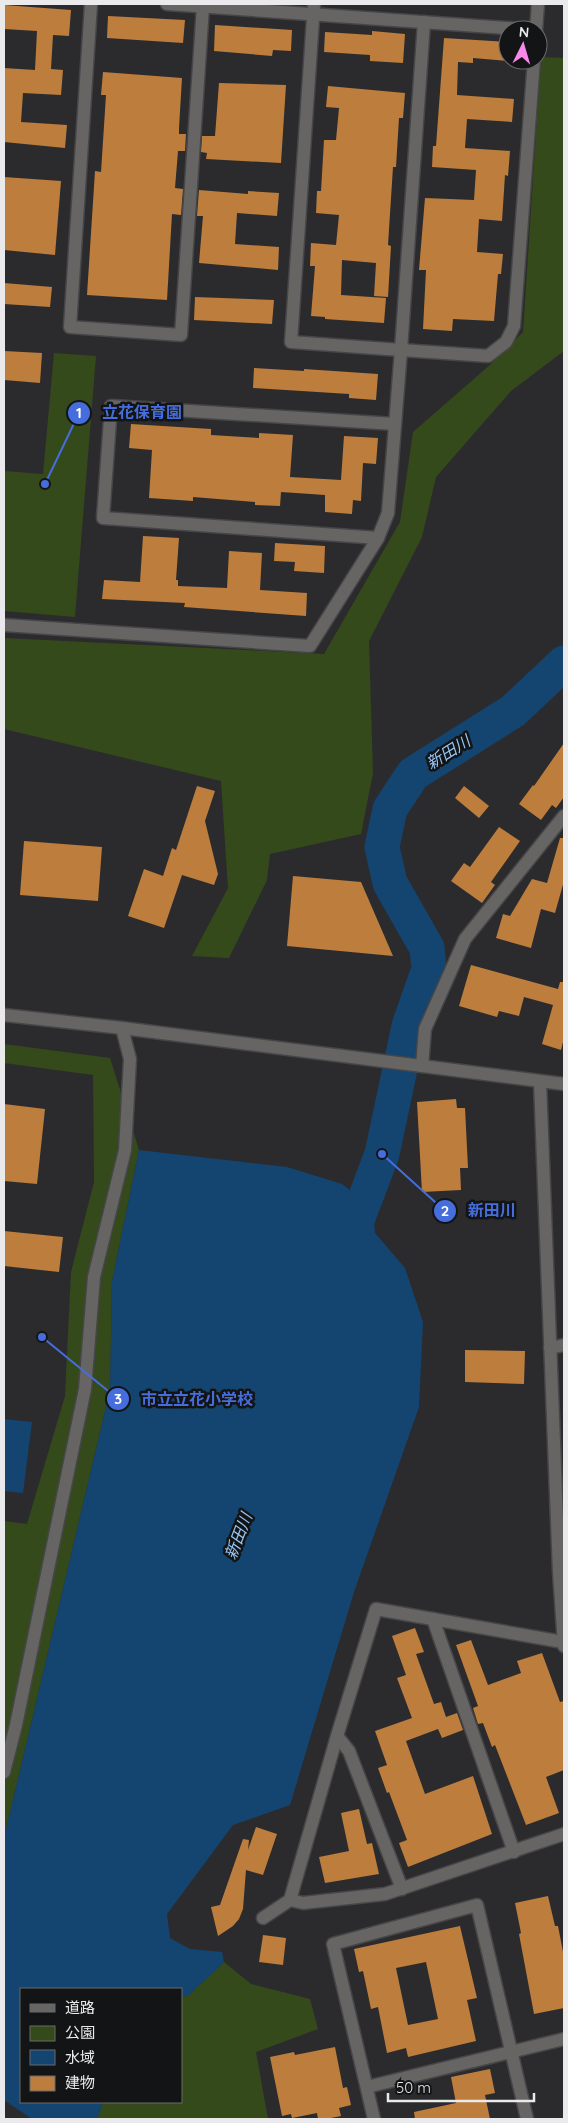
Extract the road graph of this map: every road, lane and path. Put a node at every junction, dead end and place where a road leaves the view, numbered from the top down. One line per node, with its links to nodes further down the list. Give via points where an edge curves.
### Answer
1 (91, 4): 4 (street, via 70,327 181,335)
2 (168, 4): 4 (street)
3 (538, 4): 6 (street)
4 (203, 6): 5 (street)
5 (314, 9): 7 (street); 10 (street, via 291,342)
6 (537, 20)
7 (424, 22): 8 (street); 10 (street)
8 (498, 27)
9 (533, 70): 10 (street, via 514,326 506,342 488,356)
10 (401, 350): 11 (street)
11 (395, 424): 12 (street, via 388,513); 12 (street, via 111,406 103,518)
12 (378, 538): 13 (street, via 310,646)
13 (4, 625)
14 (564, 816): 17 (street, via 465,939 425,1029)
15 (4, 1015): 16 (street)
16 (122, 1028): 17 (street); 26 (street, via 130,1059 125,1150 94,1277 85,1389)
17 (422, 1066): 18 (street)
18 (540, 1082): 19 (street); 21 (street)
19 (564, 1084)
20 (564, 1345): 21 (street)
21 (550, 1348): 22 (street)
22 (562, 1572): 24 (street)
23 (433, 1618): 24 (street); 25 (street, via 376,1609); 28 (street)
24 (564, 1644)
25 (337, 1736): 29 (street, via 349,1751); 30 (street)
26 (4, 1772)
27 (564, 1834): 28 (street)
28 (514, 1852): 29 (street)
29 (402, 1889): 30 (street, via 385,1894 304,1903)
30 (290, 1900): 31 (street)
31 (263, 1918)
32 (564, 2039): 33 (street)
33 (511, 2051): 34 (street); 34 (street, via 477,1905 334,1944); 36 (street)
34 (367, 2087): 35 (street)
35 (374, 2119)
36 (527, 2119)

